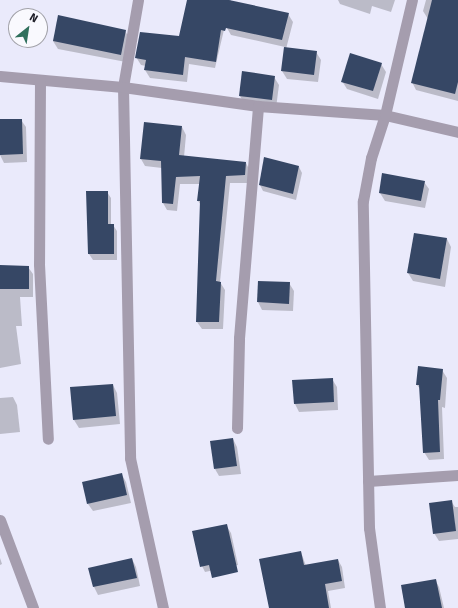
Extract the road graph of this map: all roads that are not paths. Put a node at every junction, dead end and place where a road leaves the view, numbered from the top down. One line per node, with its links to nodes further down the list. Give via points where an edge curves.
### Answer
1 (138, 0): 5 (street)
2 (412, 0): 7 (street)
3 (0, 76): 4 (street)
4 (40, 80): 5 (street); 10 (street, via 39,264)
5 (123, 87): 6 (street); 15 (street, via 130,458)
6 (258, 106): 7 (street); 9 (street, via 239,338)
7 (385, 114): 8 (street); 12 (street, via 370,158 363,200)
8 (458, 132)
9 (237, 428)
10 (48, 439)
11 (458, 475): 12 (street)
12 (368, 481): 16 (street, via 369,528)
13 (0, 520): 14 (street)
14 (33, 608)
15 (163, 608)
16 (380, 608)

